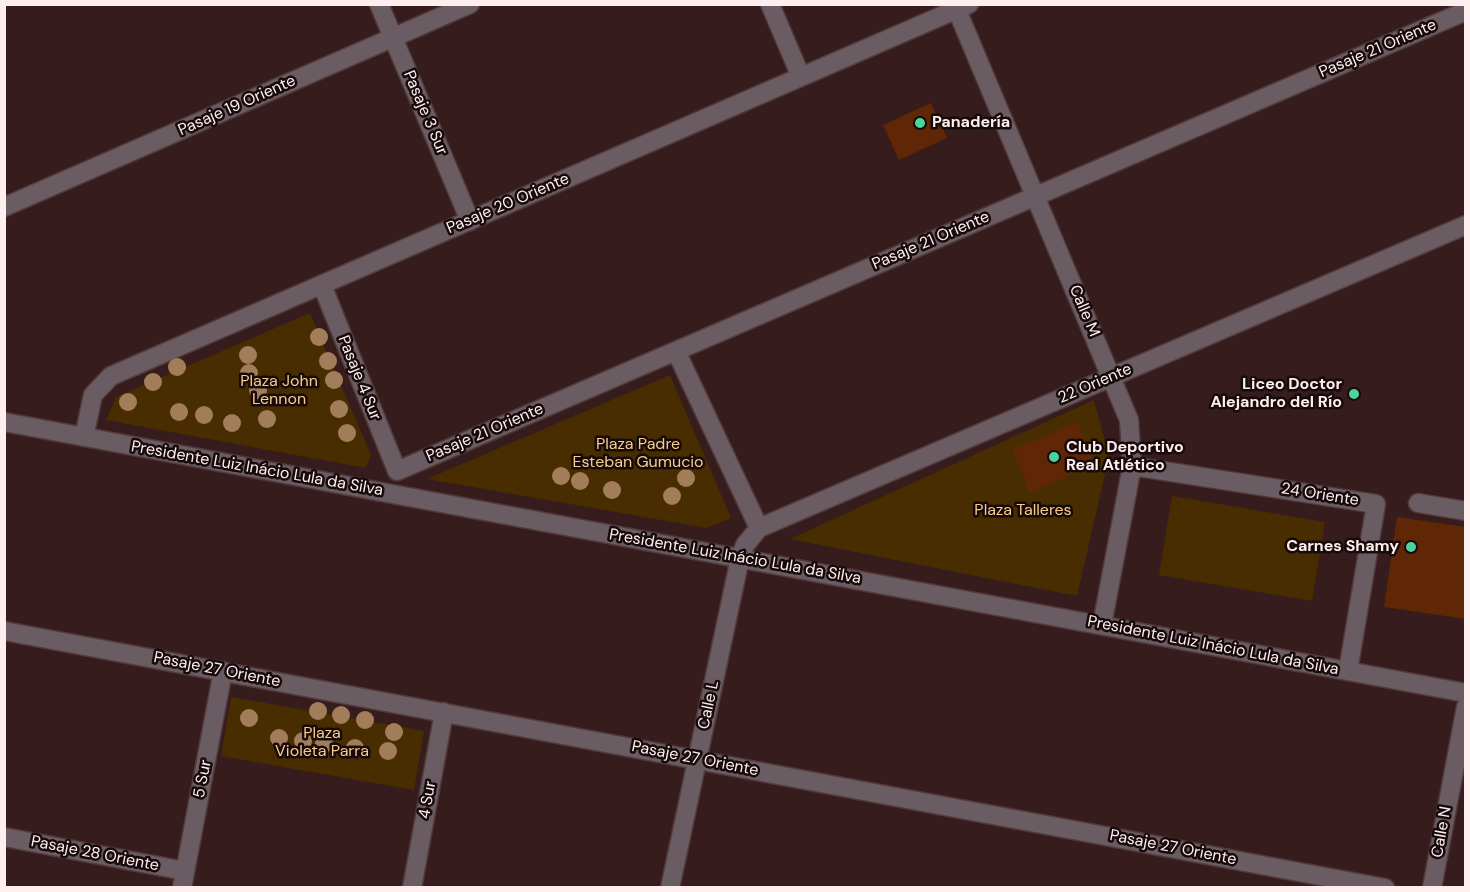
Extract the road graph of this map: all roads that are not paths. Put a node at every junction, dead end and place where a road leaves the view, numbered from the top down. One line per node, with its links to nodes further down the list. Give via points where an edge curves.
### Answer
1 (379, 4): 6 (street, Pasaje 3 Sur)
2 (470, 4): 6 (street, Pasaje 19 Oriente)
3 (770, 4): 7 (street)
4 (963, 7): 7 (street, Pasaje 20 Oriente); 8 (street, Calle M)
5 (1466, 11): 8 (street, Pasaje 21 Oriente)
6 (393, 38): 9 (street, Pasaje 19 Oriente); 10 (street, Pasaje 3 Sur)
7 (801, 77): 10 (street, Pasaje 20 Oriente)
8 (1034, 196): 13 (street, Pasaje 21 Oriente); 14 (street, Calle M)
9 (4, 207)
10 (470, 220): 12 (street, Pasaje 20 Oriente)
11 (1466, 225): 14 (street, 22 Oriente)
12 (322, 285): 16 (street, Pasaje 20 Oriente, via 103,381 93,395); 18 (street, Pasaje 4 Sur)
13 (676, 351): 18 (street, Pasaje 21 Oriente); 22 (street)
14 (1112, 377): 17 (street, Calle M, via 1129,420); 22 (street, 22 Oriente)
15 (4, 422): 16 (street, Presidente Luiz Inácio Lula da Silva)
16 (84, 437): 19 (street, Presidente Luiz Inácio Lula da Silva)
17 (1132, 466): 24 (street, Calle M); 27 (street, 24 Oriente, via 1376,504)
18 (397, 471): 19 (street)
19 (393, 494): 23 (street, Presidente Luiz Inácio Lula da Silva)
20 (1418, 503): 21 (street)
21 (1466, 511)
22 (759, 528): 23 (street, 22 Oriente)
23 (740, 558): 24 (street, Presidente Luiz Inácio Lula da Silva); 31 (street, Calle L)
24 (1102, 625): 27 (street, Presidente Luiz Inácio Lula da Silva)
25 (4, 631): 26 (street, Pasaje 27 Oriente)
26 (223, 671): 30 (street, Pasaje 27 Oriente); 33 (street, 5 Sur)
27 (1348, 671): 28 (street, Presidente Luiz Inácio Lula da Silva)
28 (1466, 693)
29 (1466, 707): 37 (street, Calle N)
30 (444, 712): 31 (street, Pasaje 27 Oriente); 34 (street, 4 Sur)
31 (697, 759): 35 (street, Calle L); 36 (street, Pasaje 27 Oriente)
32 (4, 837): 33 (street, Pasaje 28 Oriente)
33 (184, 879)
34 (412, 888)
35 (670, 888)
36 (1385, 888)
37 (1432, 888)

